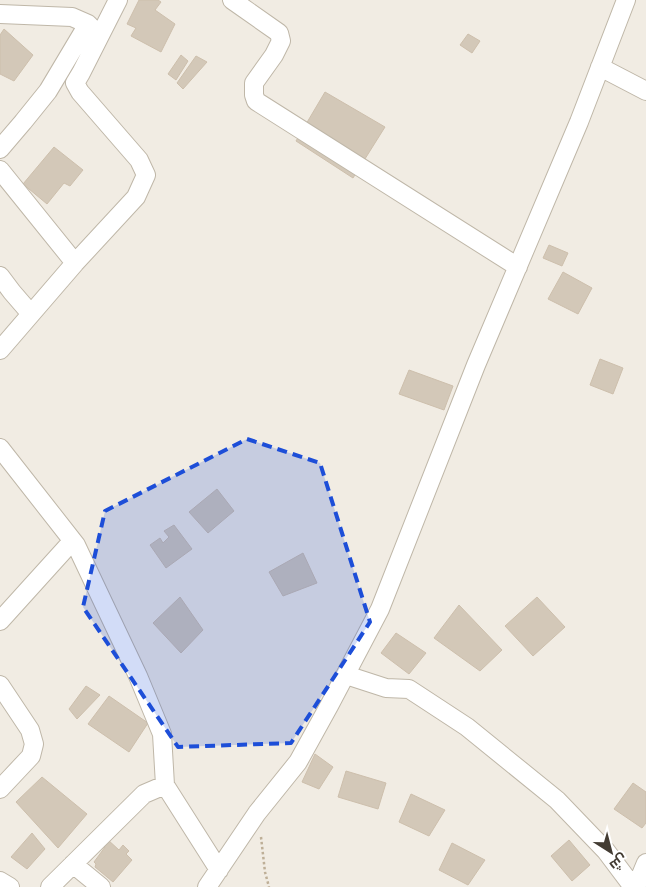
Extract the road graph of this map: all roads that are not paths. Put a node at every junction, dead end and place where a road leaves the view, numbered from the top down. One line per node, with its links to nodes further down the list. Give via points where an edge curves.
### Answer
1 (118, 0): 5 (street)
2 (232, 0): 13 (street, via 279,33 281,41 254,83 256,101)
3 (620, 3): 6 (street)
4 (0, 14): 5 (street, via 72,17)
5 (94, 31): 7 (street); 8 (street)
6 (600, 67): 9 (street); 13 (street)
7 (75, 83): 8 (street); 12 (street, via 139,160 146,175 136,197)
8 (48, 90): 10 (street)
9 (646, 91)
10 (0, 149)
11 (0, 170): 12 (street)
12 (75, 263): 15 (street)
13 (518, 267): 21 (street, via 380,608)
14 (0, 276): 15 (street)
15 (31, 314): 16 (street)
16 (0, 350)
17 (0, 448): 18 (street)
18 (6, 465): 19 (street)
19 (76, 546): 20 (street, via 66,548); 23 (street, via 162,734)
20 (0, 621)
21 (346, 675): 27 (street, via 298,762 256,813); 33 (street, via 386,688 409,689 467,727 557,800 606,851)
22 (0, 685): 24 (street, via 30,730 34,744 31,756)
23 (165, 785): 26 (street, via 144,794); 27 (street)
24 (0, 789)
25 (646, 863): 33 (street)
26 (73, 864): 30 (street); 31 (street)
27 (219, 870): 32 (street)
28 (0, 881): 29 (street)
29 (10, 887)
30 (50, 887)
31 (101, 887)
32 (207, 887)
33 (634, 887)

